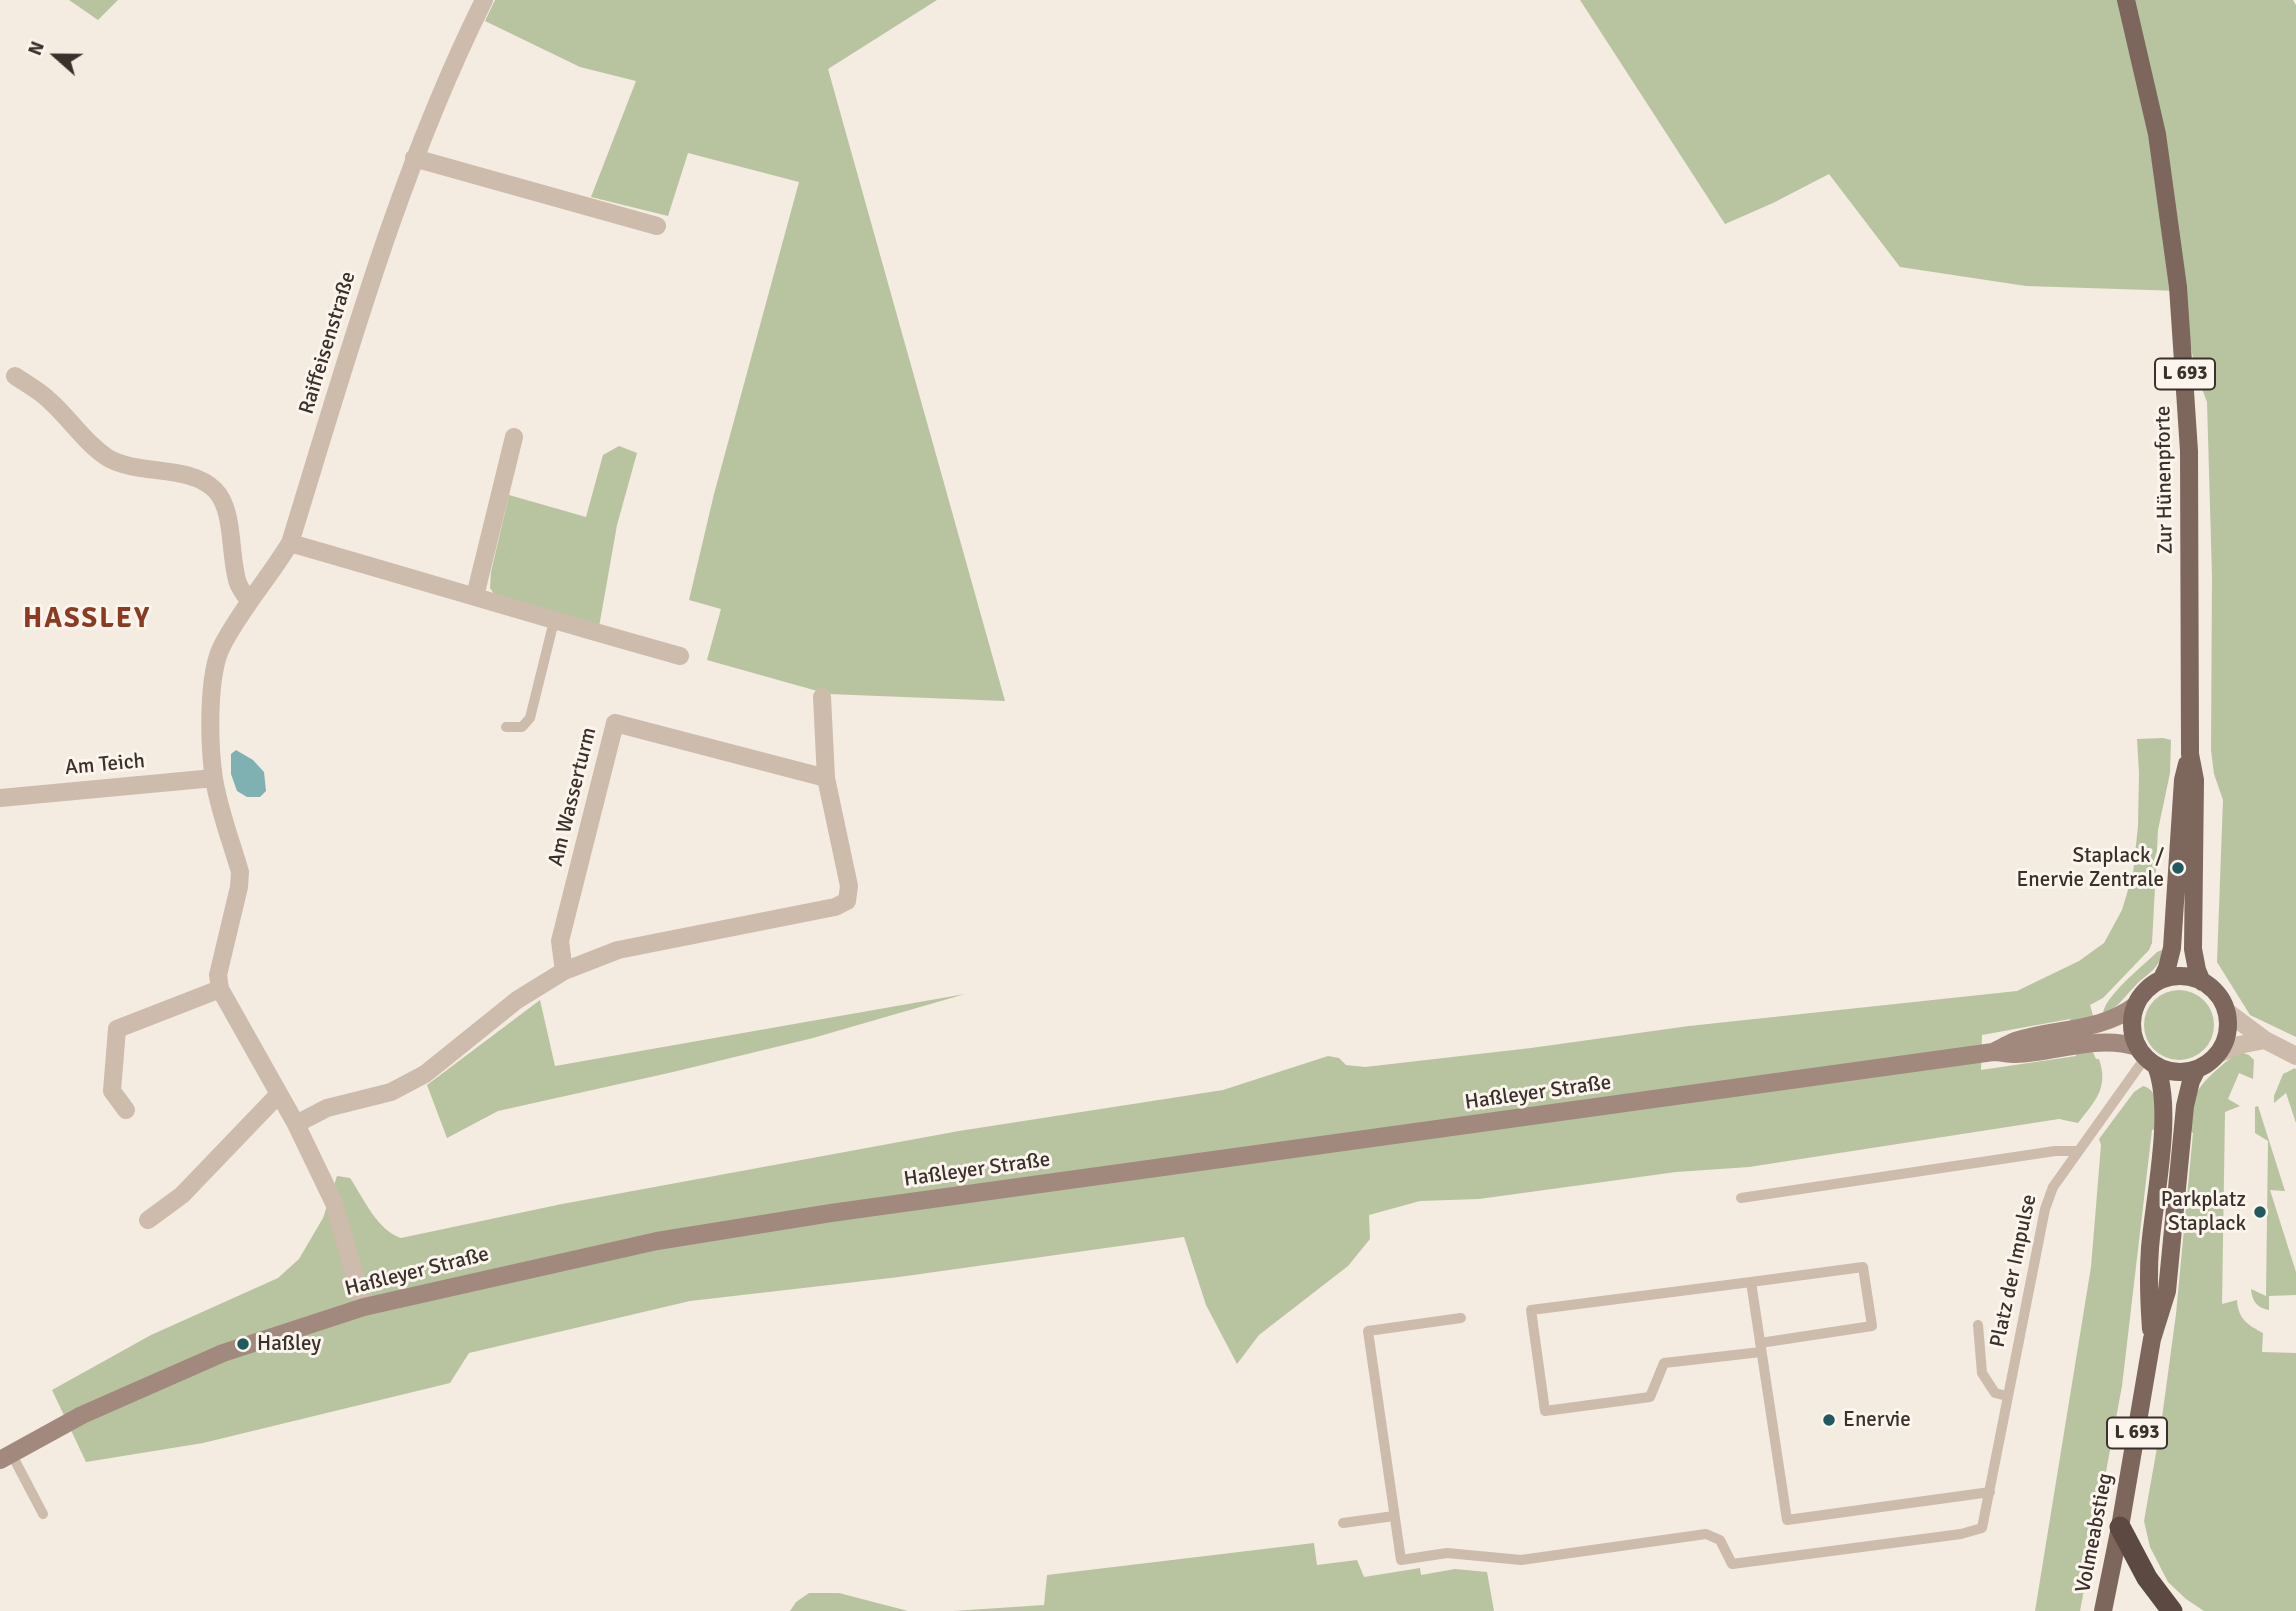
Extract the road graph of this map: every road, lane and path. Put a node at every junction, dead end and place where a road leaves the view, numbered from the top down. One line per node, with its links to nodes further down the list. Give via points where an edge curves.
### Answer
1 (484, 0): 3 (street, Raiffeisenstraße)
2 (2126, 0): 14 (main road, Zur Hünenpforte / L 693, via 2157,134 2182,328 2189,451)
3 (414, 158): 4 (street); 7 (street, Raiffeisenstraße, via 369,286)
4 (657, 226)
5 (15, 376): 9 (street, via 49,400 108,458 134,468 198,480 214,489 224,503 238,584)
6 (514, 437): 8 (street)
7 (290, 543): 8 (street); 9 (street, Raiffeisenstraße)
8 (475, 596): 10 (street)
9 (250, 601): 15 (street, Raiffeisenstraße, via 221,648 213,675)
10 (554, 621): 11 (street); 13 (lane, via 530,718 522,727)
11 (680, 656)
12 (822, 697): 16 (street)
13 (506, 727)
14 (2190, 754): 19 (main road, Zur Hünenpforte / L 693, via 2183,780 2172,948); 20 (main road, Zur Hünenpforte / L 693, via 2195,780 2193,949)
15 (214, 778): 17 (street, Am Teich); 21 (street, Raiffeisenstraße, via 240,872 218,975)
16 (826, 778): 18 (street, via 849,886 847,901 618,950); 18 (street, Am Wasserturm, via 615,723 560,941)
17 (0, 798)
18 (565, 971): 32 (street, via 517,1000 425,1074 391,1092 327,1108)
19 (2161, 980): 20 (main road, via 2182,977); 22 (main road, via 2146,990)
20 (2202, 982): 23 (main road, via 2217,994)
21 (220, 989): 30 (street); 31 (street, via 117,1029 112,1091)
22 (2136, 1005): 25 (main road, Haßleyer Straße, via 2101,1024 2015,1041); 28 (main road, via 2132,1026)
23 (2225, 1011): 24 (street); 26 (main road, via 2227,1033)
24 (2265, 1040): 26 (street); 27 (street)
25 (1993, 1052): 28 (main road, Haßleyer Straße, via 2015,1054 2103,1042 2124,1043); 37 (main road, Haßleyer Straße, via 831,1213 619,1249)
26 (2217, 1054): 29 (main road)
27 (2296, 1056)
28 (2146, 1057): 29 (main road, via 2169,1071); 33 (lane, Platz der Impulse); 40 (main road, Volmeabstieg / L 693, via 2161,1080 2163,1124 2148,1289)
29 (2197, 1069): 40 (main road, Volmeabstieg / L 693, via 2185,1106 2166,1290)
30 (278, 1095): 32 (street); 35 (street, via 182,1195)
31 (126, 1110)
32 (296, 1124): 37 (street, via 334,1203)
33 (2076, 1151): 34 (lane); 42 (lane, Platz der Impulse, via 2045,1209)
34 (1741, 1198)
35 (148, 1220)
36 (1751, 1282): 41 (lane); 41 (lane, via 1863,1267 1872,1326); 41 (lane, via 1531,1310 1545,1411 1650,1397 1664,1363)
37 (364, 1307): 43 (main road, Haßleyer Straße, via 223,1353 82,1415)
38 (1461, 1318): 46 (lane, via 1368,1331)
39 (1978, 1325): 42 (lane, Platz der Impulse, via 1982,1373 1995,1393)
40 (2152, 1339): 48 (main road, Volmeabstieg / L 693)
41 (1761, 1347): 44 (lane, via 1787,1520)
42 (2007, 1396): 44 (lane, Platz der Impulse)
43 (5, 1457): 45 (lane)
44 (1990, 1492): 46 (lane, Platz der Impulse, via 1982,1528 1961,1534 1732,1564 1720,1540 1706,1534 1521,1560 1447,1553 1401,1560)
45 (43, 1514)
46 (1394, 1516): 47 (lane)
47 (1343, 1523)
48 (2120, 1527): 49 (main road, Volmeabstieg / L 693); 50 (highway, via 2147,1578)
49 (2103, 1611)
50 (2172, 1611)

